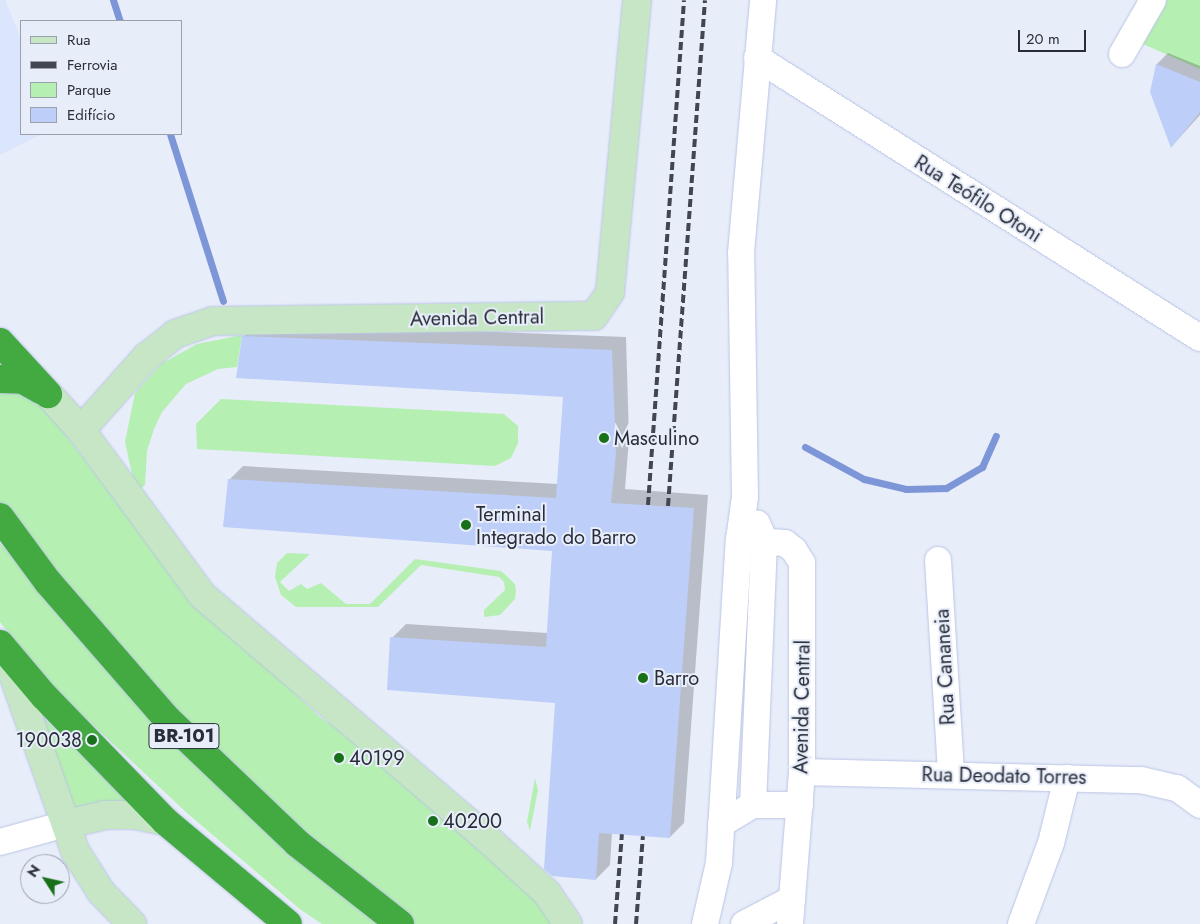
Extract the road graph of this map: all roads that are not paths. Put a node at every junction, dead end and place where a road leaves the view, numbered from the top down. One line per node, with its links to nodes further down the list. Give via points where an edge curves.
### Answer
1 (637, 0): 10 (street, Avenida Central, via 610,292 594,316 213,321 175,334 146,357)
2 (763, 0): 5 (street)
3 (1153, 0): 4 (street)
4 (1122, 54)
5 (757, 58): 6 (street, Rua Teófilo Otoni); 12 (street, via 741,253 746,497)
6 (1200, 338)
7 (0, 342): 9 (highway)
8 (0, 379): 9 (highway, via 23,380)
9 (48, 394): 10 (street)
10 (80, 430): 29 (street, via 202,595 490,840 547,893)
11 (0, 517): 28 (highway, BR-101, via 48,582 167,720 297,843)
12 (752, 540): 15 (street, Avenida Central, via 789,545 802,563); 18 (street); 23 (street)
13 (938, 560): 16 (street, Rua Cananeia)
14 (2, 647): 21 (highway, via 68,723); 22 (street)
15 (802, 772): 16 (street, Rua Deodato Torres); 19 (street, Avenida Central)
16 (950, 775): 17 (street, Rua Deodato Torres)
17 (1067, 778): 20 (street, Rua Deodato Torres, via 1141,780 1166,785 1177,788); 32 (street, via 1050,843)
18 (753, 805): 19 (street); 23 (street)
19 (800, 805): 25 (street, Avenida Central)
20 (1200, 805)
21 (165, 821): 22 (street, via 136,815 106,815); 27 (highway)
22 (66, 824): 24 (street); 26 (street, via 87,873)
23 (721, 824): 30 (street, via 719,863)
24 (0, 842)
25 (791, 912): 31 (street, Avenida Central)
26 (132, 924)
27 (288, 924)
28 (400, 924)
29 (568, 924)
30 (705, 924)
31 (744, 924)
32 (1021, 924)

